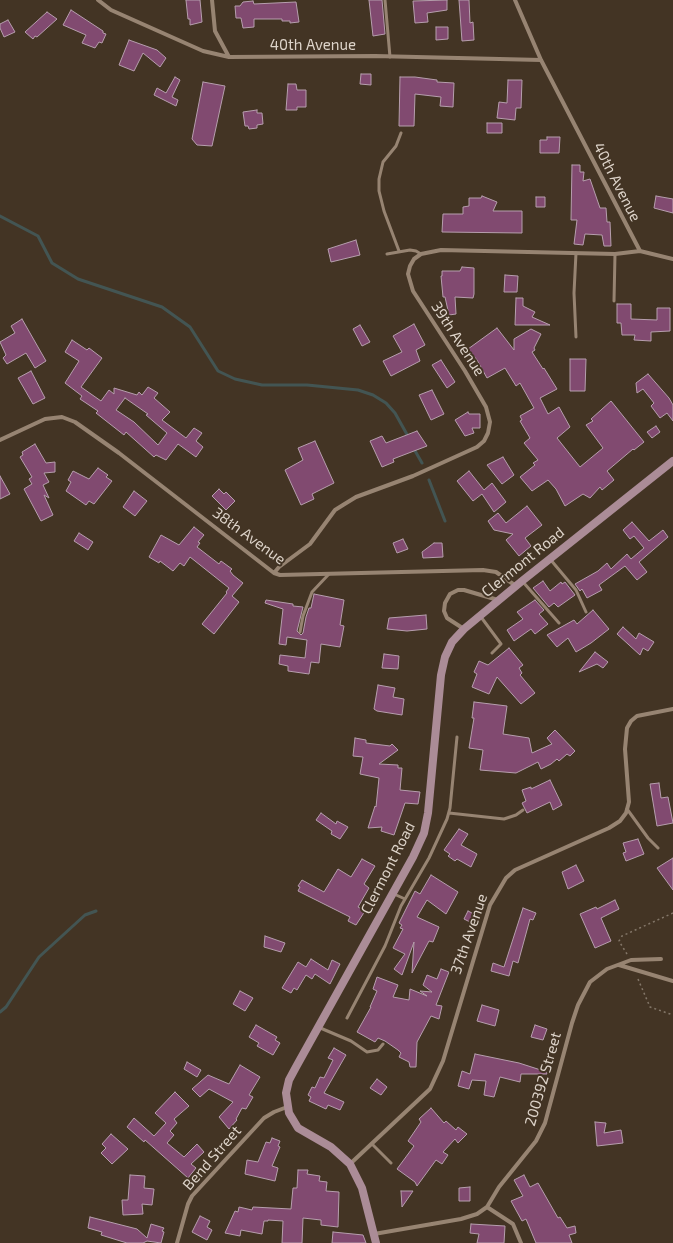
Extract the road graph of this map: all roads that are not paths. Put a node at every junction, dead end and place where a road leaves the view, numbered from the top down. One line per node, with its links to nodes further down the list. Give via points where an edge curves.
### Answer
1 (98, 0): 5 (street, 40th Avenue, via 111,10 204,51)
2 (212, 0): 5 (street, via 215,31)
3 (385, 0): 6 (lane)
4 (515, 0): 7 (street, 40th Avenue)
5 (229, 57): 6 (street, 40th Avenue)
6 (390, 57): 7 (street, 40th Avenue)
7 (541, 60): 10 (street, 40th Avenue)
8 (401, 133): 9 (lane, via 396,146 383,162 379,179 384,211)
9 (399, 251): 12 (lane); 13 (lane, via 416,250)
10 (640, 251): 14 (street); 15 (street)
11 (576, 253): 13 (street, via 441,250); 14 (street); 17 (lane)
12 (387, 254)
13 (421, 254): 21 (street, 39th Avenue, via 410,266 409,282 486,407 490,422 488,433 477,447 414,476 356,497 335,510 310,544)
14 (615, 254): 16 (lane)
15 (673, 259)
16 (614, 301)
17 (576, 337)
18 (0, 440): 21 (street, 38th Avenue, via 45,419 62,417 75,422 120,453)
19 (673, 461): 20 (street, Clermont Road)
20 (550, 558): 23 (street, Clermont Road); 25 (lane, via 576,590)
21 (274, 573): 22 (street, 38th Avenue)
22 (329, 574): 23 (street, 38th Avenue, via 483,570 496,572); 29 (lane, via 312,592)
23 (519, 583): 24 (street, Clermont Road); 27 (lane)
24 (499, 600): 26 (street, Clermont Road); 28 (street, via 464,590 450,594 444,611 447,618)
25 (586, 612)
26 (480, 615): 28 (street, Clermont Road); 30 (lane, via 501,644)
27 (559, 623)
28 (464, 629): 37 (street, Clermont Road, via 452,642 443,664 425,828 419,845)
29 (300, 632)
30 (492, 653)
31 (673, 709): 33 (street, via 637,716 627,728 625,749 630,791)
32 (457, 737): 35 (lane)
33 (627, 809): 36 (lane); 46 (street, 37th Avenue, via 620,821 609,828 515,870 506,878 490,905 430,1089)
34 (523, 810): 35 (lane, via 504,819)
35 (449, 813): 38 (lane, via 440,836)
36 (658, 848)
37 (392, 893): 38 (lane); 43 (street, Clermont Road)
38 (405, 899): 42 (lane, via 385,946)
39 (661, 959): 40 (street, 200392 Street, via 631,960)
40 (619, 965): 41 (street); 49 (street, 200392 Street, via 598,975 585,991 572,1023 545,1123 528,1152 499,1187)
41 (673, 981)
42 (347, 1018)
43 (318, 1027): 44 (lane, via 350,1041 367,1052 374,1052); 45 (street, Clermont Road, via 289,1080 286,1093)
44 (383, 1044)
45 (287, 1107): 47 (street, Clermont Road, via 298,1128 331,1147); 51 (street, Bend Street, via 264,1118 192,1196)
46 (372, 1144): 47 (street, 37th Avenue); 48 (lane)
47 (350, 1164): 50 (street, Clermont Road, via 362,1188)
48 (391, 1164)
49 (487, 1207): 50 (street, via 477,1214 461,1219); 53 (street, via 513,1224)
50 (374, 1234): 52 (street, Clermont Road)
51 (178, 1243)
52 (376, 1243)
53 (521, 1243)

